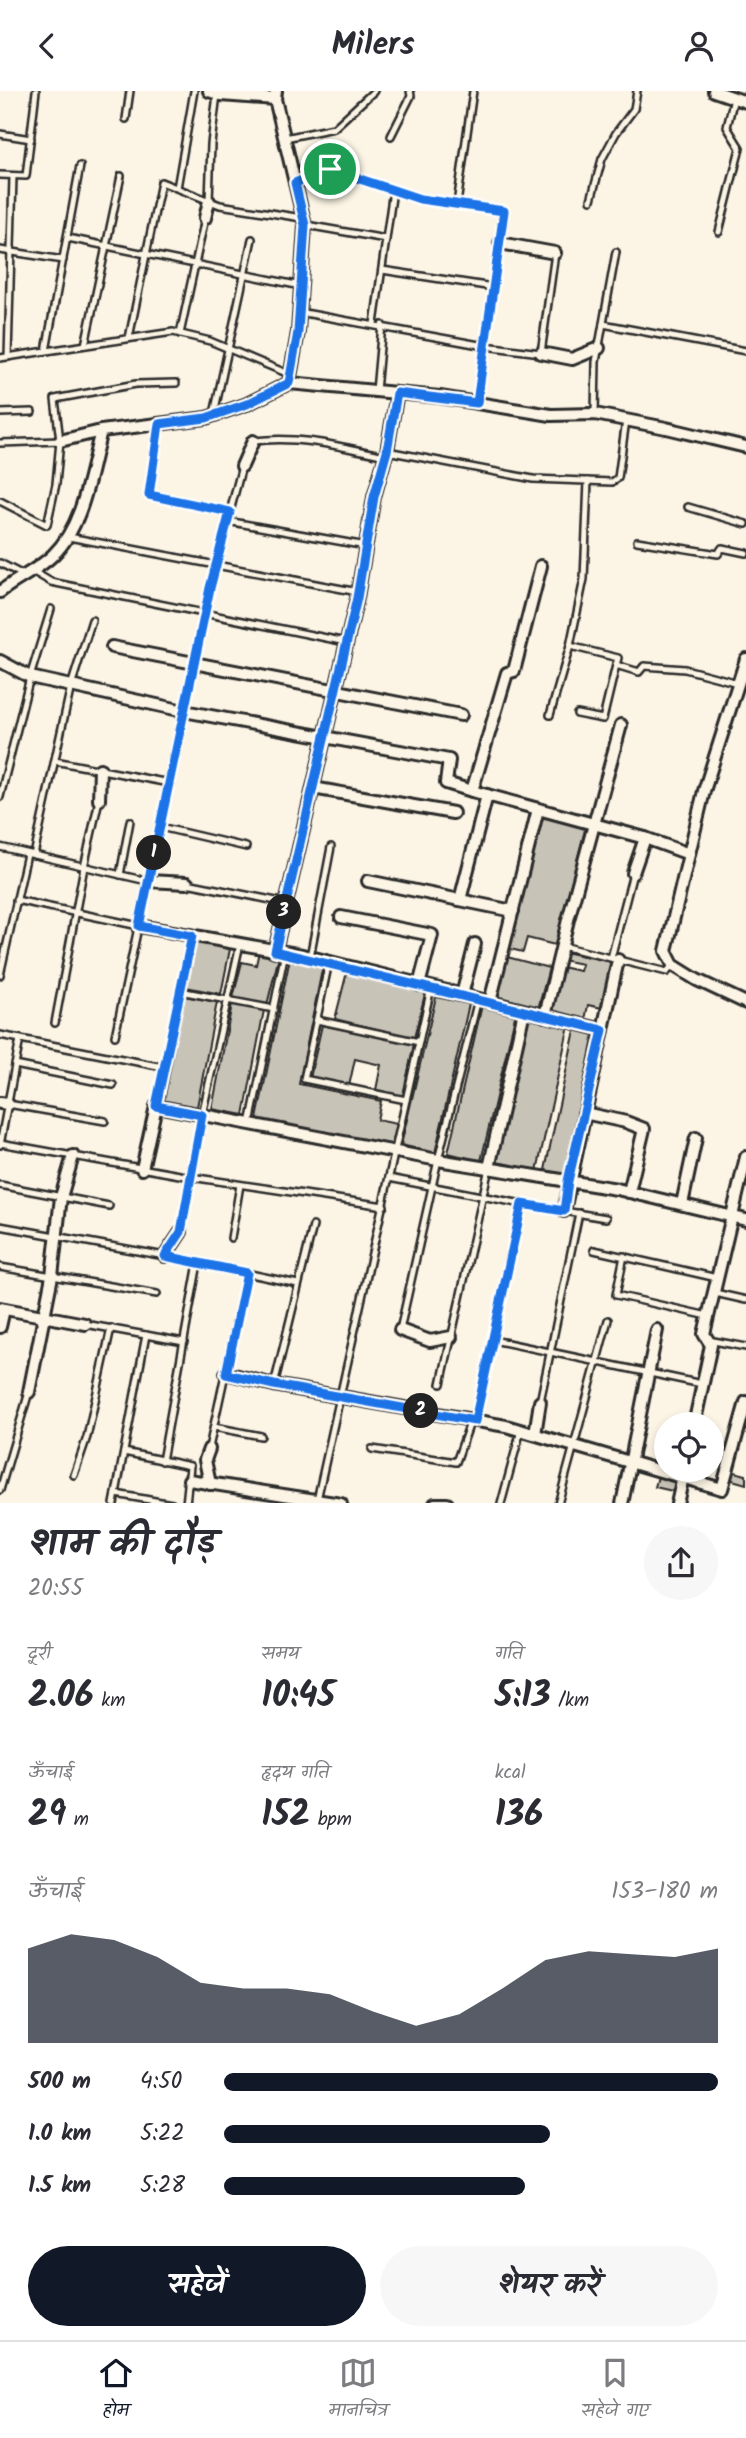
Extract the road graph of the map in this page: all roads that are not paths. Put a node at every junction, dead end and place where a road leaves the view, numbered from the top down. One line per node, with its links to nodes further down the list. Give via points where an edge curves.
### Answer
1 (36, 91): 17 (lane)
2 (130, 91): 13 (lane)
3 (194, 91): 24 (lane)
4 (374, 91): 16 (lane, via 334,128)
5 (410, 91): 15 (lane)
6 (473, 91): 28 (lane)
7 (637, 91): 26 (lane, via 634,109 602,159)
8 (714, 91): 11 (street)
9 (213, 92): 10 (street); 27 (lane)
10 (276, 95): 16 (street)
11 (734, 98): 12 (street); 31 (lane, via 727,127 740,148)
12 (746, 102)
13 (126, 119)
14 (0, 134): 17 (lane)
15 (391, 137)
16 (285, 138): 23 (street)
17 (30, 139): 21 (lane, via 26,176)
18 (80, 166): 32 (lane)
19 (330, 169): 23 (street); 25 (lane)
20 (0, 174): 21 (lane)
21 (13, 176): 38 (lane)
22 (121, 176): 36 (lane)
23 (295, 183): 30 (street)
24 (177, 188): 27 (lane); 41 (lane, via 161,182)
25 (393, 190): 28 (lane); 34 (lane)
26 (591, 200)
27 (209, 201): 29 (street); 30 (lane)
28 (457, 204): 35 (lane, via 504,211)
29 (205, 218): 43 (lane)
30 (304, 222): 34 (lane); 46 (street)
31 (719, 232)
32 (68, 239): 36 (lane); 42 (lane)
33 (252, 239): 45 (lane)
34 (386, 239): 44 (lane)
35 (500, 243): 40 (street); 47 (lane)
36 (106, 246): 41 (lane); 54 (lane)
37 (0, 250): 38 (lane)
38 (11, 250): 42 (lane); 61 (lane)
39 (616, 252): 50 (lane)
40 (555, 253): 60 (lane)
41 (147, 255): 43 (lane); 53 (lane)
42 (63, 260): 58 (lane)
43 (195, 264): 45 (lane); 52 (lane)
44 (382, 269): 47 (lane); 49 (lane)
45 (244, 274): 46 (lane); 57 (lane)
46 (301, 286): 48 (street)
47 (494, 287): 55 (lane)
48 (299, 312): 49 (lane); 63 (street)
49 (374, 324): 51 (lane)
50 (603, 324): 56 (lane); 59 (lane)
51 (382, 325): 55 (lane); 65 (lane)
52 (180, 334): 53 (lane); 57 (lane)
53 (130, 338): 54 (lane)
54 (85, 345): 58 (lane)
55 (485, 345): 60 (lane); 67 (lane)
56 (599, 348): 60 (street, via 572,359); 70 (lane)
57 (228, 349): 63 (lane); 71 (lane)
58 (46, 351): 61 (lane)
59 (746, 351)
60 (541, 353)
61 (8, 357): 62 (lane)
62 (0, 358)
63 (290, 379): 65 (street); 71 (street, via 247,404)
64 (176, 383): 75 (lane, via 136,384 55,399)
65 (376, 391): 66 (street)
66 (397, 393): 67 (street); 79 (street)
67 (477, 403): 70 (street, via 551,415)
68 (32, 412): 69 (lane)
69 (0, 413)
70 (595, 414): 72 (street)
71 (214, 415): 73 (street)
72 (626, 420): 78 (street); 81 (lane, via 618,478)
73 (159, 424): 74 (street); 84 (lane, via 149,495)
74 (101, 431): 75 (street); 87 (street)
75 (60, 441): 77 (lane); 82 (lane, via 47,525)
76 (253, 441): 79 (lane, via 274,438); 80 (street)
77 (0, 443)
78 (746, 447)
79 (386, 454): 81 (lane, via 533,479); 89 (street)
80 (242, 466): 84 (lane)
81 (588, 481): 101 (lane, via 584,579)
82 (0, 501)
83 (688, 507): 86 (lane)
84 (230, 512): 85 (lane)
85 (228, 521): 89 (lane); 92 (lane)
86 (746, 524)
87 (69, 537): 92 (lane); 94 (street)
88 (637, 541): 90 (lane, via 718,554 722,548)
89 (366, 546): 96 (street)
90 (746, 553)
91 (0, 563): 94 (lane)
92 (216, 566): 96 (lane); 98 (lane)
93 (541, 566): 121 (street, via 514,671 507,673)
94 (27, 573): 95 (street); 98 (lane)
95 (0, 592)
96 (358, 592): 100 (street)
97 (51, 609): 107 (lane)
98 (205, 615): 100 (lane); 105 (lane)
99 (92, 620): 109 (lane)
100 (346, 642): 110 (street)
101 (570, 646): 106 (lane, via 618,658); 114 (lane)
102 (112, 647): 105 (street)
103 (746, 659): 108 (street)
104 (0, 661): 107 (street)
105 (195, 662): 110 (street); 111 (lane)
106 (616, 665): 108 (lane, via 639,672 644,666 685,669); 112 (lane, via 603,719)
107 (30, 677): 109 (street); 123 (lane)
108 (738, 683): 135 (street)
109 (72, 686): 111 (street); 117 (lane)
110 (335, 690): 113 (street); 116 (street)
111 (184, 711): 116 (street); 119 (lane)
112 (577, 714)
113 (461, 715)
114 (550, 715)
115 (621, 725): 128 (street)
116 (324, 738): 120 (street); 121 (street, via 449,761 446,783)
117 (55, 761): 118 (lane); 134 (lane)
118 (100, 769): 119 (lane); 124 (street)
119 (169, 783): 129 (lane)
120 (313, 787): 126 (street); 144 (street)
121 (472, 791): 122 (street)
122 (487, 795): 125 (street); 142 (street)
123 (0, 797)
124 (99, 800): 136 (lane)
125 (538, 809): 128 (street); 145 (street)
126 (453, 813)
127 (130, 821): 138 (lane)
128 (594, 825): 130 (street); 152 (street)
129 (160, 827): 132 (lane); 139 (lane)
130 (645, 838): 135 (street); 137 (street)
131 (0, 847): 134 (lane)
132 (246, 847)
133 (331, 847): 154 (lane)
134 (30, 854): 136 (lane); 143 (lane)
135 (689, 854): 157 (street, via 666,951)
136 (84, 867): 138 (lane); 146 (lane)
137 (633, 873): 155 (lane)
138 (120, 875): 139 (lane)
139 (148, 881): 141 (street); 148 (lane)
140 (368, 881): 142 (street)
141 (187, 883): 144 (lane)
142 (460, 900): 145 (street)
143 (16, 901): 146 (lane); 158 (lane)
144 (286, 903): 153 (street)
145 (513, 911): 165 (street)
146 (76, 913): 148 (lane); 171 (lane)
147 (341, 917): 159 (street, via 432,935)
148 (139, 926): 149 (street); 174 (lane)
149 (192, 936): 150 (street); 161 (lane)
150 (240, 944): 153 (street); 164 (lane)
151 (475, 944): 162 (street)
152 (562, 946): 155 (lane); 169 (street)
153 (280, 951): 154 (street); 167 (lane)
154 (310, 957): 156 (street)
155 (614, 959): 157 (lane, via 667,972); 172 (street)
156 (329, 962): 159 (street); 170 (lane)
157 (673, 965): 166 (street)
158 (0, 975)
159 (419, 985): 160 (street)
160 (431, 988): 162 (street); 176 (lane)
161 (180, 991): 164 (lane); 178 (lane)
162 (461, 995): 163 (street)
163 (478, 999): 165 (street); 192 (lane)
164 (228, 1000): 167 (lane); 184 (lane)
165 (490, 1002): 168 (street)
166 (746, 1003)
167 (274, 1009): 186 (lane)
168 (524, 1011): 169 (street); 193 (street)
169 (545, 1016): 172 (street)
170 (317, 1020): 176 (lane); 180 (lane, via 304,1079)
171 (55, 1023)
172 (603, 1030): 183 (street)
173 (0, 1035): 175 (lane)
174 (115, 1036)
175 (20, 1039): 177 (lane); 178 (lane)
176 (419, 1042): 180 (lane)
177 (15, 1065): 179 (lane); 181 (lane)
178 (163, 1067): 182 (lane)
179 (113, 1085)
180 (406, 1100): 189 (lane)
181 (4, 1103): 185 (lane); 188 (lane)
182 (156, 1106): 184 (street); 194 (street)
183 (584, 1113): 197 (street); 201 (street, via 644,1129)
184 (202, 1115): 186 (street); 195 (lane)
185 (105, 1121)
186 (250, 1123): 189 (street)
187 (696, 1138): 205 (street)
188 (0, 1144): 190 (lane)
189 (394, 1151): 192 (street); 196 (lane)
190 (73, 1156): 194 (lane); 203 (street)
191 (746, 1157): 210 (street)
192 (438, 1160): 193 (street); 200 (lane)
193 (489, 1168): 197 (street); 202 (lane)
194 (142, 1169): 195 (lane)
195 (191, 1177): 199 (lane); 215 (lane)
196 (389, 1178): 200 (lane); 207 (lane)
197 (568, 1181): 201 (street); 208 (street)
198 (0, 1185): 203 (lane)
199 (240, 1185): 207 (lane); 217 (lane)
200 (432, 1186): 202 (lane); 237 (lane)
201 (629, 1192): 205 (street)
202 (482, 1196): 204 (lane); 240 (lane)
203 (61, 1197): 206 (lane); 216 (street)
204 (522, 1204): 208 (lane); 242 (lane)
205 (682, 1205): 210 (street)
206 (109, 1206)
207 (384, 1206): 253 (lane)
208 (564, 1211): 209 (lane)
209 (579, 1213): 211 (lane); 245 (lane)
210 (732, 1217): 212 (street); 225 (street)
211 (606, 1218)
212 (746, 1220)
213 (0, 1226): 216 (lane)
214 (313, 1226): 226 (lane)
215 (181, 1232): 219 (street)
216 (58, 1237): 219 (lane); 224 (street)
217 (230, 1238)
218 (594, 1250): 220 (lane)
219 (165, 1256): 221 (lane)
220 (624, 1257): 225 (lane); 231 (lane, via 616,1295)
221 (198, 1263): 223 (lane); 243 (lane)
222 (0, 1267): 224 (lane)
223 (247, 1273): 226 (lane); 248 (lane)
224 (52, 1276): 228 (lane); 232 (street)
225 (718, 1278): 227 (street)
226 (298, 1284): 251 (lane)
227 (714, 1293): 229 (lane); 231 (street)
228 (157, 1294)
229 (746, 1300)
230 (2, 1309): 232 (street); 235 (street)
231 (708, 1316): 241 (street, via 704,1334)
232 (43, 1317): 234 (street); 252 (street)
233 (608, 1320): 246 (lane)
234 (85, 1324): 236 (lane)
235 (0, 1327)
236 (111, 1328): 239 (lane); 269 (lane)
237 (400, 1330): 240 (street, via 430,1341)
238 (657, 1330): 247 (street)
239 (146, 1335): 243 (lane); 265 (lane)
240 (451, 1337): 249 (lane)
241 (708, 1340): 244 (lane); 250 (street, via 711,1345)
242 (493, 1341): 245 (lane); 257 (lane)
243 (184, 1342): 266 (lane)
244 (746, 1347)
245 (549, 1352): 246 (lane); 254 (lane)
246 (597, 1362): 247 (lane); 262 (lane)
247 (648, 1373): 250 (lane); 267 (street)
248 (226, 1374): 251 (street); 258 (lane)
249 (441, 1384)
250 (703, 1384): 256 (street)
251 (274, 1385): 253 (street)
252 (29, 1392): 276 (lane)
253 (341, 1397): 257 (street); 278 (lane)
254 (540, 1402): 260 (street)
255 (746, 1402): 274 (street)
256 (697, 1412)
257 (473, 1420): 259 (street); 264 (lane, via 456,1462)
258 (214, 1427): 261 (lane); 263 (lane)
259 (521, 1430): 260 (street); 285 (lane)
260 (534, 1434): 262 (street)
261 (261, 1436)
262 (574, 1446): 267 (street); 286 (lane)
263 (209, 1449): 275 (street, via 205,1460)
264 (372, 1449)
265 (124, 1452): 266 (lane); 277 (lane)
266 (163, 1461): 270 (lane, via 190,1466)
267 (630, 1461): 268 (street); 287 (street)
268 (654, 1466)
269 (74, 1475)
270 (189, 1480): 275 (street); 281 (lane)
271 (682, 1482): 288 (street)
272 (705, 1482): 273 (street, via 722,1489)
273 (724, 1482)
274 (724, 1482)
275 (210, 1484): 278 (street)
276 (0, 1489)
277 (116, 1494): 279 (lane); 280 (lane)
278 (320, 1502): 282 (street)
279 (114, 1503)
280 (172, 1503)
281 (186, 1503)
282 (341, 1503)
283 (435, 1503): 284 (street)
284 (447, 1503)
285 (501, 1503)
286 (558, 1503)
287 (622, 1503)
288 (677, 1503)

